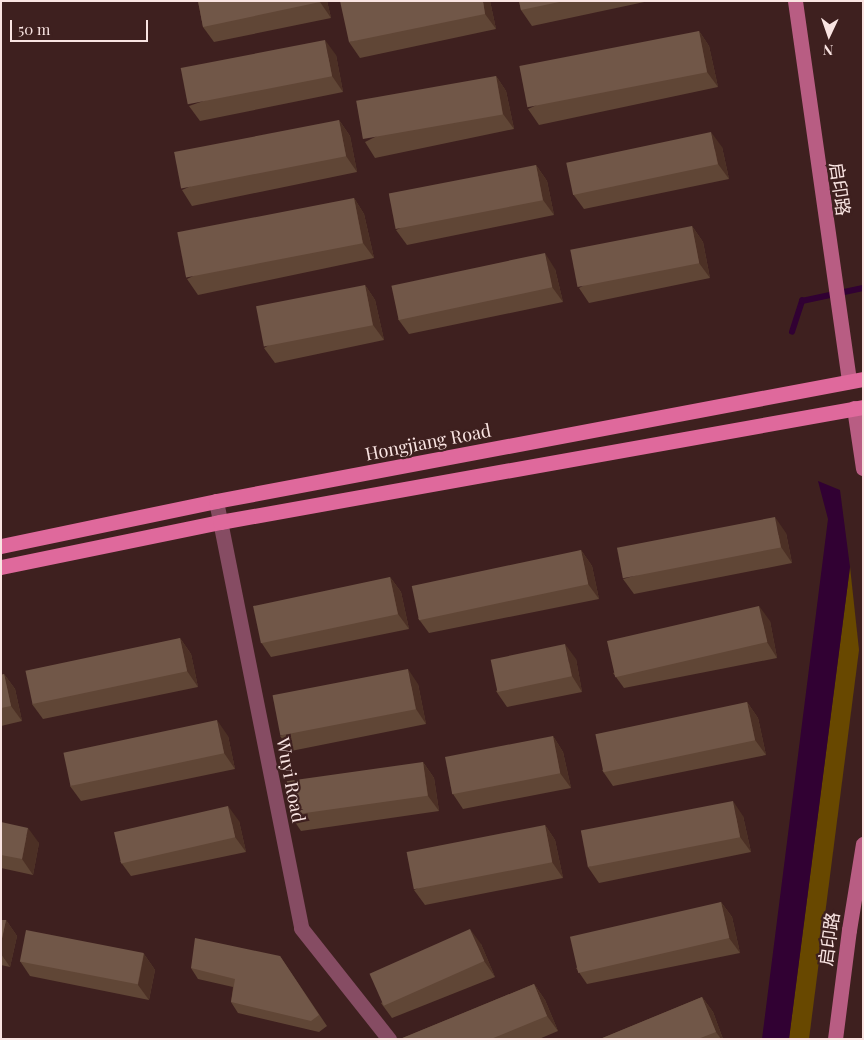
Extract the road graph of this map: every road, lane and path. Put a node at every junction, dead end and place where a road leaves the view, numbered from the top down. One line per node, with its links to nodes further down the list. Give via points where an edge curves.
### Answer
1 (795, 1): 2 (street, 启印路)
2 (856, 380): 5 (main road, Hongjiang Road)
3 (858, 407): 4 (street); 6 (main road)
4 (863, 468)
5 (216, 501): 6 (street, Wuyi Road); 7 (main road, Hongjiang Road)
6 (220, 522): 8 (main road); 10 (street, Wuyi Road, via 301,928)
7 (1, 546)
8 (1, 567)
9 (863, 844): 11 (street, 启印路)
10 (389, 1039)
11 (835, 1039)

